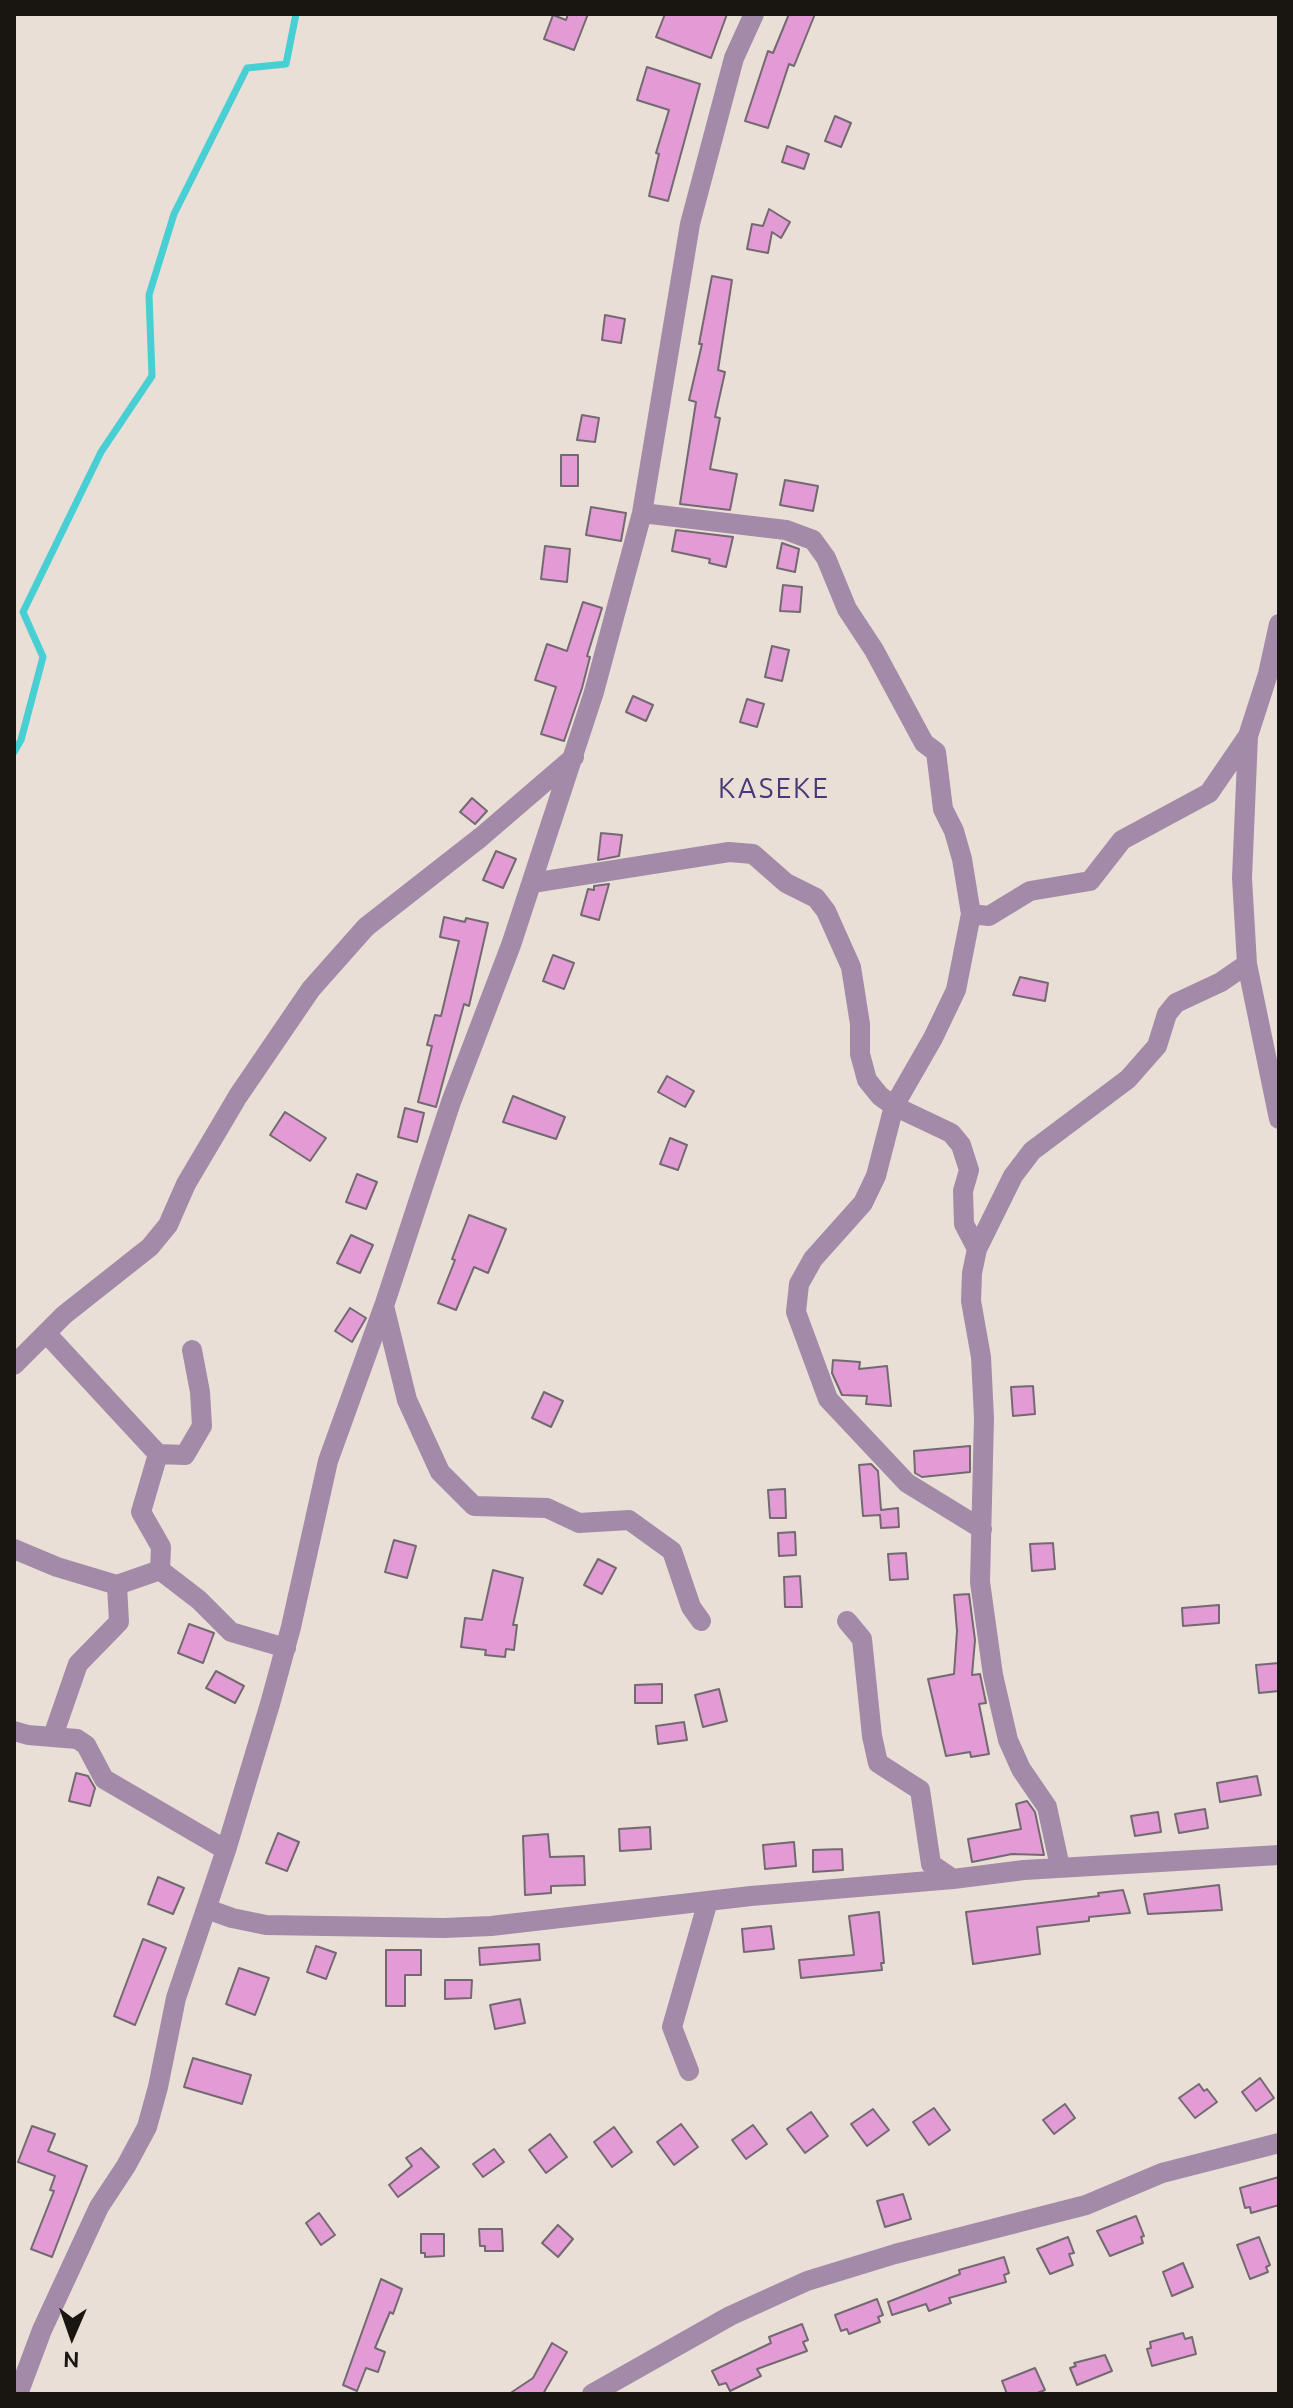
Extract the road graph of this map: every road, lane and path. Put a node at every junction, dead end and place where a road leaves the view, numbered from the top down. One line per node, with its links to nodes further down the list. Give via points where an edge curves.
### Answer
1 (754, 14): 2 (street, via 734,58 690,224)
2 (642, 513): 5 (street); 7 (street, via 786,530 813,540 924,743 936,752 943,809 962,859)
3 (1279, 624): 4 (street)
4 (1248, 736): 7 (street, via 1209,793 1122,840 1090,881 1030,891 989,916); 8 (street, via 1242,878)
5 (574, 757): 6 (street); 13 (street, via 366,927 311,989 238,1096 168,1225 150,1247)
6 (532, 883): 9 (street, via 697,856 753,854 786,883 816,898 826,911 851,967 867,1080); 12 (street, via 451,1102)
7 (971, 914): 9 (street, via 956,990)
8 (1247, 964): 10 (street); 11 (street, via 1176,1003 1157,1046 1128,1079 1032,1151 1013,1176)
9 (894, 1106): 11 (street, via 951,1133 961,1145 969,1170 963,1191 964,1224); 17 (street, via 876,1176 863,1203 813,1259 799,1284 796,1312 828,1399 907,1483)
10 (1279, 1119)
11 (977, 1249): 17 (street, via 971,1301 984,1418)
12 (384, 1306): 21 (street, via 407,1400 440,1472 474,1506 547,1508 579,1523 629,1520 672,1551); 23 (street, via 328,1461)
13 (46, 1333): 15 (street); 16 (street)
14 (192, 1350): 16 (street, via 202,1426 185,1455)
15 (14, 1365)
16 (158, 1454): 19 (street, via 141,1512 161,1547)
17 (982, 1529): 28 (street, via 980,1582 993,1675 1008,1740 1047,1807)
18 (14, 1549): 20 (street)
19 (160, 1570): 20 (street); 23 (street, via 231,1632)
20 (117, 1585): 25 (street, via 119,1622 78,1664)
21 (701, 1621)
22 (847, 1621): 29 (street, via 862,1639 878,1763 920,1790 931,1864)
23 (286, 1648): 26 (street)
24 (14, 1731): 25 (street)
25 (53, 1736): 26 (street, via 77,1739 86,1745 104,1779)
26 (226, 1850): 31 (street)
27 (1279, 1855): 28 (street)
28 (1060, 1867): 29 (street)
29 (953, 1879): 30 (street)
30 (708, 1901): 31 (street, via 444,1928 266,1925); 32 (street, via 672,2027)
31 (207, 1909): 34 (street, via 176,1998 147,2127 99,2207)
32 (689, 2071)
33 (1279, 2143): 35 (street, via 1162,2173 1086,2205 807,2281 730,2316)
34 (18, 2394)
35 (592, 2394)

